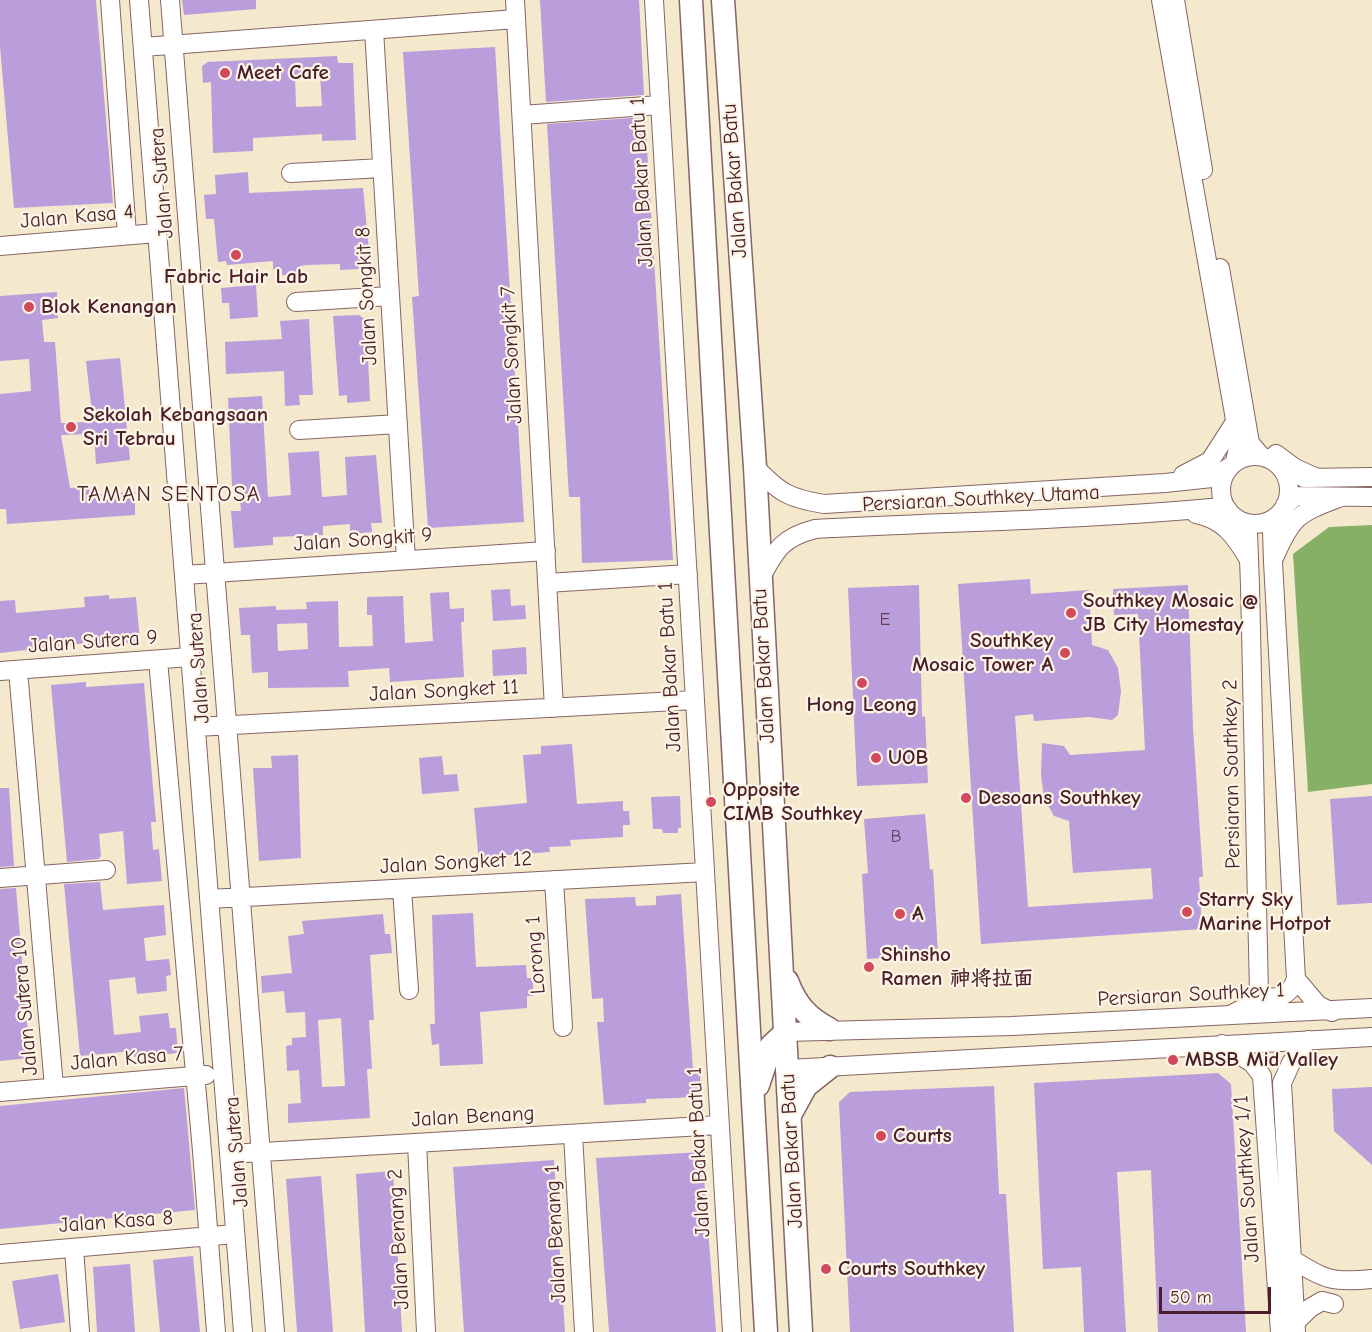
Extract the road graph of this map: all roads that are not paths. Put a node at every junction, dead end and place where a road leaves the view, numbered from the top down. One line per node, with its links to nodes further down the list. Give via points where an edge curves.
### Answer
1 (110, 0): 19 (street, Jalan Sutera)
2 (139, 0): 13 (street, Jalan Sutera)
3 (170, 0): 12 (street, Jalan Sutera)
4 (515, 0): 10 (street, Jalan Songkit 7)
5 (654, 0): 14 (street, Jalan Bakar Batu 1)
6 (691, 0): 67 (main road, Jalan Bakar Batu)
7 (723, 0): 29 (main road, Jalan Bakar Batu)
8 (1161, 0): 24 (street)
9 (1175, 0): 23 (street)
10 (516, 19): 11 (street); 15 (street, Jalan Songkit 7)
11 (374, 30): 12 (street); 16 (street, Jalan Songkit 8)
12 (173, 45): 13 (street); 43 (street, Jalan Sutera)
13 (142, 47): 18 (street, Jalan Sutera)
14 (660, 105): 15 (street); 44 (street, Jalan Bakar Batu 1)
15 (522, 115): 39 (street, Jalan Songkit 7)
16 (382, 168): 17 (street); 21 (street, Jalan Songkit 8)
17 (291, 173)
18 (157, 232): 19 (street, Jalan Kasa 4); 45 (street, Jalan Sutera)
19 (127, 235): 20 (street, Jalan Kasa 4)
20 (0, 246)
21 (390, 296): 22 (street); 25 (street, Jalan Songkit 8)
22 (296, 302)
23 (1246, 407): 27 (street, via 1250,443); 32 (street, via 1264,444 1288,464)
24 (1235, 422): 28 (street, via 1239,442); 33 (street, via 1202,468)
25 (398, 424): 26 (street); 40 (street, Jalan Songkit 8)
26 (299, 430)
27 (1262, 456): 28 (street, via 1248,457); 30 (street)
28 (1232, 465): 33 (street, Persiaran Southkey Utama, via 1212,477); 38 (street, via 1221,489)
29 (755, 467): 33 (street, Persiaran Southkey Utama, via 780,491 795,499 824,504); 46 (main road, Jalan Bakar Batu)
30 (1283, 471): 32 (street, via 1294,477); 37 (street, via 1288,494)
31 (1372, 477): 32 (street)
32 (1317, 478)
33 (1165, 483)
34 (1341, 497): 35 (street); 37 (street, via 1296,496); 42 (street, via 1298,516 1288,526)
35 (1372, 497)
36 (1178, 511): 38 (street, Persiaran Southkey Utama, via 1211,508); 41 (street, via 1212,517 1235,537); 46 (street, Persiaran Southkey Utama, via 815,529 783,542)
37 (1281, 511): 38 (street, via 1257,524); 42 (street, via 1272,531)
38 (1232, 514): 41 (street, Persiaran Southkey 2, via 1248,533)
39 (546, 550): 40 (street, Jalan Songkit 9); 47 (street, Jalan Songkit 7)
40 (406, 560): 43 (street, Jalan Songkit 9)
41 (1249, 560): 66 (street, Persiaran Southkey 2)
42 (1273, 562): 64 (street)
43 (215, 573): 45 (street, Jalan Songkit 9); 53 (street, Jalan Sutera)
44 (688, 574): 47 (street); 51 (street, Jalan Bakar Batu 1)
45 (184, 575): 48 (street, Jalan Sutera)
46 (760, 579): 63 (main road, Jalan Bakar Batu)
47 (548, 583): 52 (street, Jalan Songkit 7)
48 (190, 657): 49 (street, Jalan Sutera 9); 54 (street, Jalan Sutera)
49 (158, 660): 50 (street, Jalan Sutera 9); 83 (street, Jalan Sutera)
50 (9, 670): 57 (street, Jalan Sutera 10)
51 (695, 700): 52 (street, Jalan Songket 11); 56 (street, Jalan Bakar Batu 1)
52 (554, 708): 53 (street, Jalan Songket 11)
53 (225, 726): 54 (street, Jalan Songket 11); 61 (street, Jalan Sutera)
54 (196, 727): 62 (street, Jalan Sutera)
55 (106, 870): 57 (street)
56 (705, 872): 59 (street, Jalan Songket 12); 88 (street, Jalan Bakar Batu 1)
57 (36, 876): 58 (street); 84 (street, Jalan Sutera 10)
58 (0, 878)
59 (554, 880): 60 (street, Jalan Songket 12); 72 (street, Lorong 1)
60 (402, 889): 61 (street, Jalan Songket 12); 65 (street)
61 (239, 897): 62 (street, Jalan Songket 12); 91 (street, Jalan Sutera)
62 (209, 899): 82 (street, Jalan Sutera)
63 (782, 966): 73 (main road, via 800,1008); 74 (main road, Jalan Bakar Batu)
64 (1296, 979): 66 (street, via 1282,996); 69 (street, via 1318,1005)
65 (409, 990)
66 (1259, 994): 70 (street)
67 (748, 999): 78 (main road); 86 (main road, Jalan Bakar Batu)
68 (1372, 1008): 69 (street, Persiaran Southkey 1)
69 (1332, 1012): 70 (street, Persiaran Southkey 1)
70 (1229, 1016): 71 (street, Persiaran Southkey 1)
71 (1012, 1026): 73 (street, Persiaran Southkey 1); 79 (street)
72 (563, 1027)
73 (829, 1029): 74 (street, Persiaran Southkey 1)
74 (786, 1032): 78 (main road); 81 (main road, Jalan Bakar Batu)
75 (1372, 1036): 76 (street)
76 (1308, 1040): 77 (street); 97 (street, Jalan Southkey 1/1, via 1282,1083)
77 (1221, 1044): 79 (street); 110 (street, Jalan Southkey 1/1, via 1242,1055 1262,1076)
78 (768, 1054): 81 (main road); 86 (main road)
79 (1014, 1055): 80 (street)
80 (830, 1067): 81 (street); 87 (main road, via 806,1086)
81 (788, 1069): 87 (main road, Jalan Bakar Batu)
82 (223, 1074): 83 (street, Jalan Kasa 7); 92 (street, Jalan Sutera)
83 (196, 1076): 84 (street, Jalan Kasa 7); 94 (street, Jalan Sutera)
84 (54, 1088): 85 (street, Jalan Kasa 7)
85 (0, 1092)
86 (755, 1107): 108 (main road, Jalan Bakar Batu)
87 (790, 1115): 109 (main road, Jalan Bakar Batu)
88 (719, 1125): 89 (street, Jalan Benang); 107 (street, Jalan Bakar Batu 1)
89 (573, 1134): 90 (street, Jalan Benang); 106 (street, Jalan Benang 1)
90 (417, 1143): 91 (street, Jalan Benang); 105 (street, Jalan Benang 2)
91 (260, 1152): 92 (street, Jalan Benang); 104 (street, Jalan Sutera)
92 (229, 1154): 93 (street, Jalan Sutera)
93 (235, 1234): 94 (street, Jalan Kasa 8); 103 (street, Jalan Sutera)
94 (208, 1237): 95 (street, Jalan Kasa 8); 102 (street, Jalan Sutera)
95 (74, 1248): 96 (street, Jalan Kasa 8); 101 (street)
96 (0, 1254)
97 (1292, 1259): 98 (street, via 1332,1282); 100 (street, Jalan Southkey 1/1)
98 (1372, 1279)
99 (1334, 1304): 100 (street, via 1327,1300 1316,1304)
100 (1296, 1327)
101 (80, 1332)
102 (216, 1332)
103 (243, 1332)
104 (274, 1332)
105 (426, 1332)
106 (584, 1332)
107 (732, 1332)
108 (765, 1332)
109 (801, 1332)
110 (1280, 1332)

